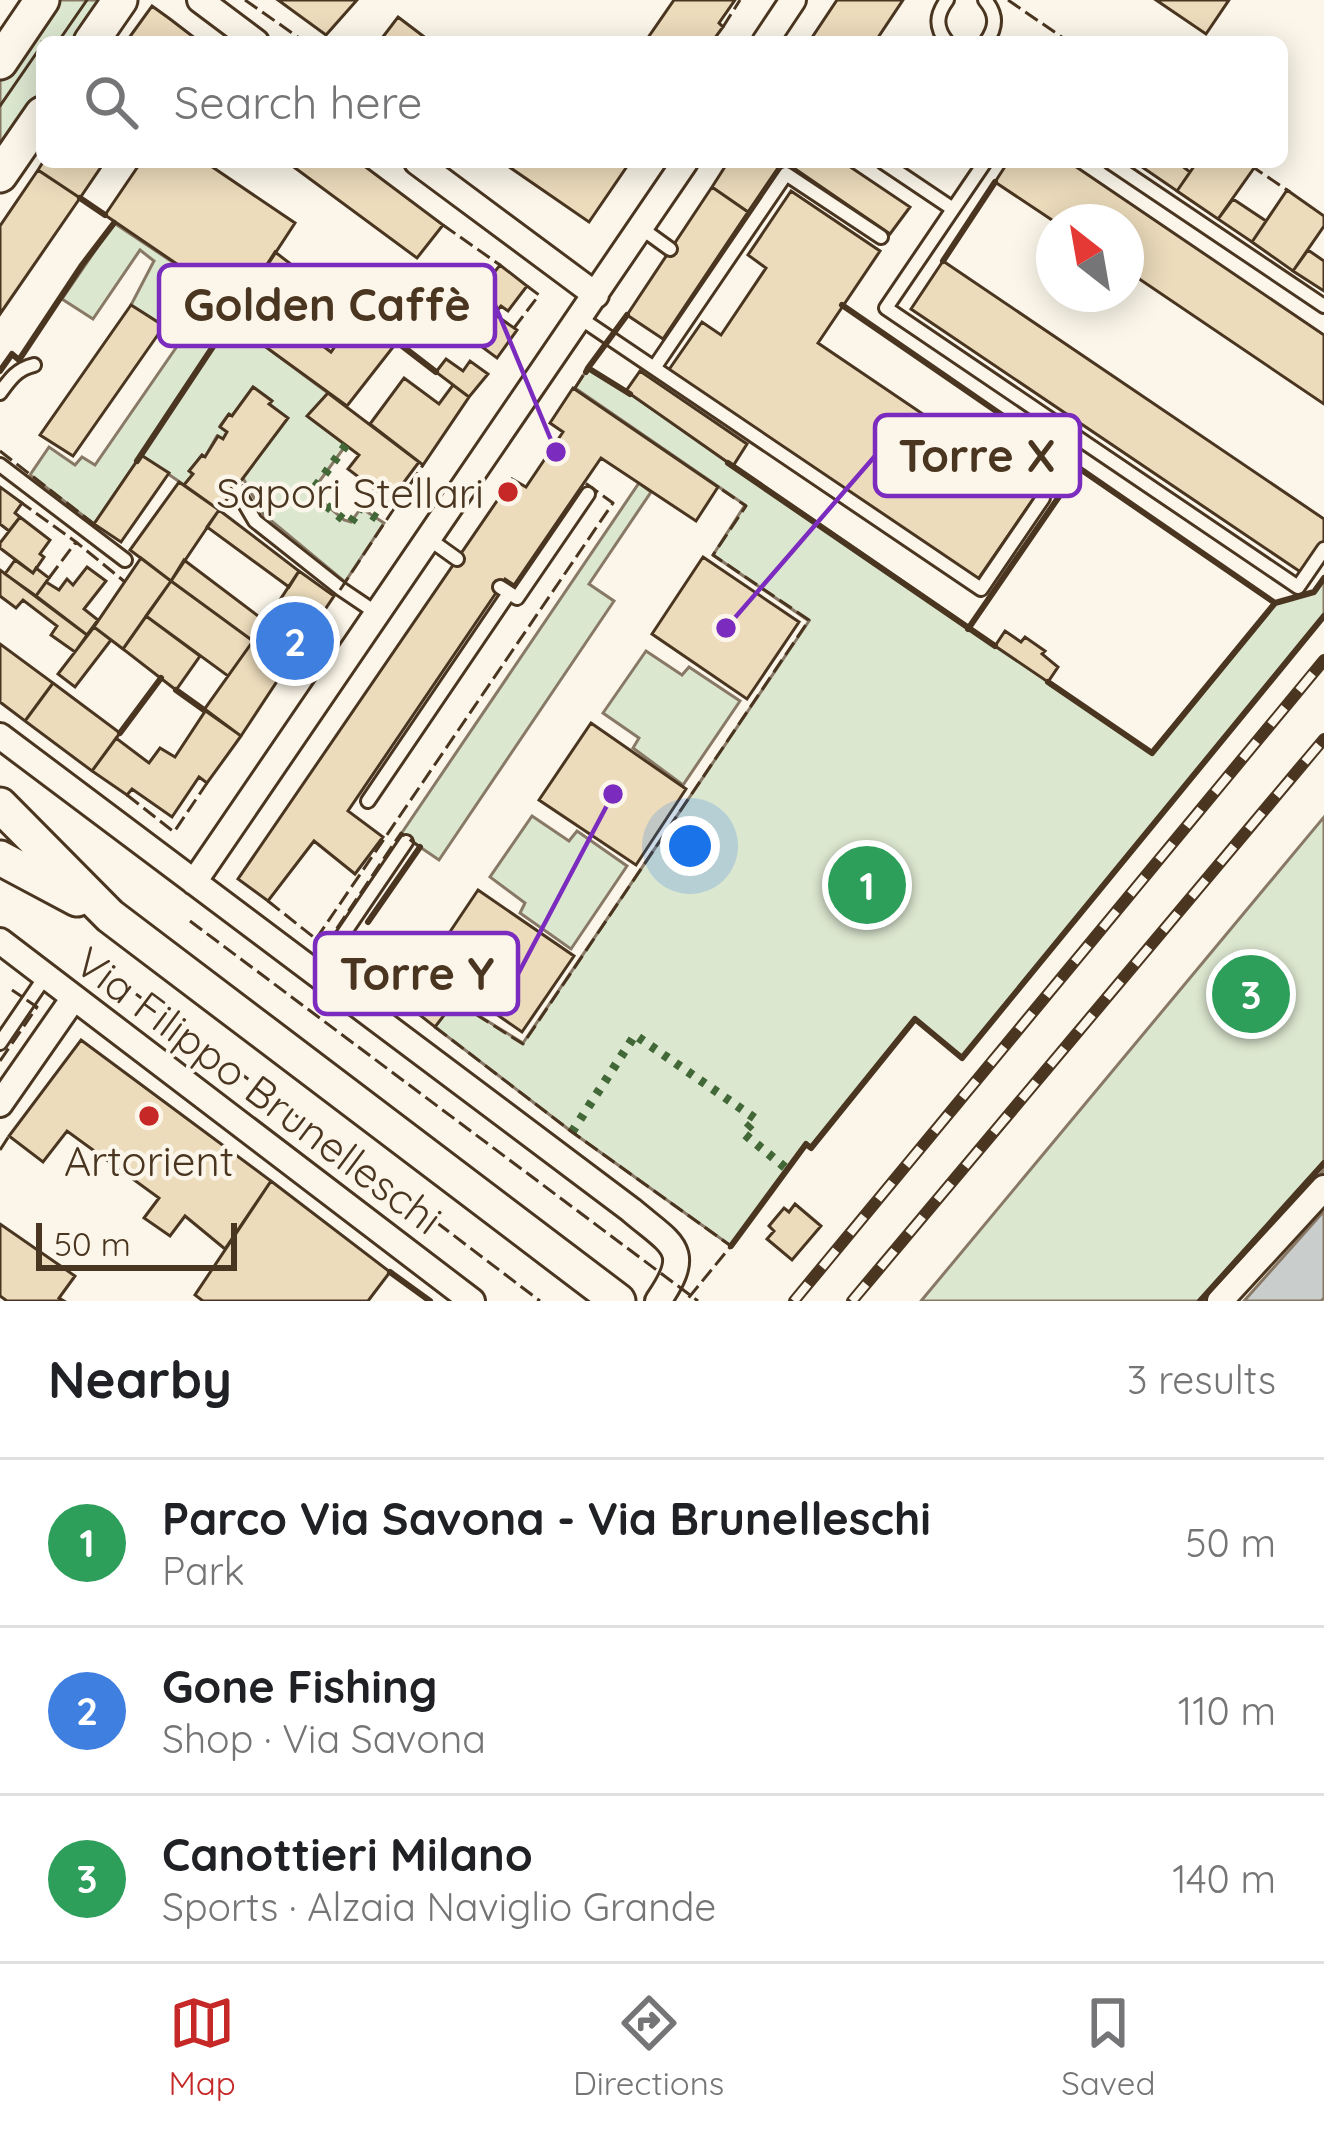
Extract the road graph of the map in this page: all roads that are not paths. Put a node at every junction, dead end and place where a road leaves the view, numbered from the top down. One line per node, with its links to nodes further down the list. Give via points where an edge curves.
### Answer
1 (42, 0): 12 (main road)
2 (120, 0): 7 (main road)
3 (200, 0): 8 (street)
4 (793, 0): 9 (street)
5 (947, 0): 10 (lane, via 938,20)
6 (985, 0): 11 (lane, via 995,22)
7 (95, 36)
8 (248, 36)
9 (769, 36)
10 (942, 36)
11 (990, 36)
12 (0, 62)
13 (36, 123): 19 (main road)
14 (425, 168): 24 (street)
15 (681, 168): 21 (street)
16 (893, 168): 20 (lane)
17 (981, 168): 20 (lane)
18 (1119, 168): 25 (lane)
19 (0, 175)
20 (953, 209): 35 (lane, via 886,308 1298,586)
21 (641, 228): 23 (lane); 24 (street)
22 (880, 237): 28 (lane, via 786,174)
23 (670, 249)
24 (596, 295): 26 (street)
25 (1324, 307)
26 (580, 318): 28 (lane); 34 (street)
27 (34, 365): 29 (lane)
28 (654, 368): 33 (lane, via 981,589)
29 (0, 393)
30 (0, 465): 37 (lane)
31 (238, 492): 38 (lane, via 255,521)
32 (587, 494): 40 (lane, via 517,598 504,590)
33 (1043, 498)
34 (429, 539): 36 (lane); 38 (street)
35 (1324, 549)
36 (458, 559)
37 (125, 560)
38 (378, 614): 44 (street)
39 (0, 736): 44 (street)
40 (368, 801)
41 (0, 805): 45 (main road)
42 (406, 842): 47 (lane)
43 (0, 858): 45 (main road)
44 (194, 882): 47 (street)
45 (110, 916): 54 (main road)
46 (0, 941): 48 (street, Via Filippo Brunelleschi)
47 (316, 974): 55 (street, via 676,1252 675,1273)
48 (45, 977): 49 (street, Via Filippo Brunelleschi); 50 (lane)
49 (73, 998): 51 (street); 53 (street, Via Filippo Brunelleschi)
50 (0, 1043)
51 (0, 1104)
52 (1324, 1188): 56 (street)
53 (472, 1301)
54 (618, 1301)
55 (658, 1301)
56 (1220, 1301)

